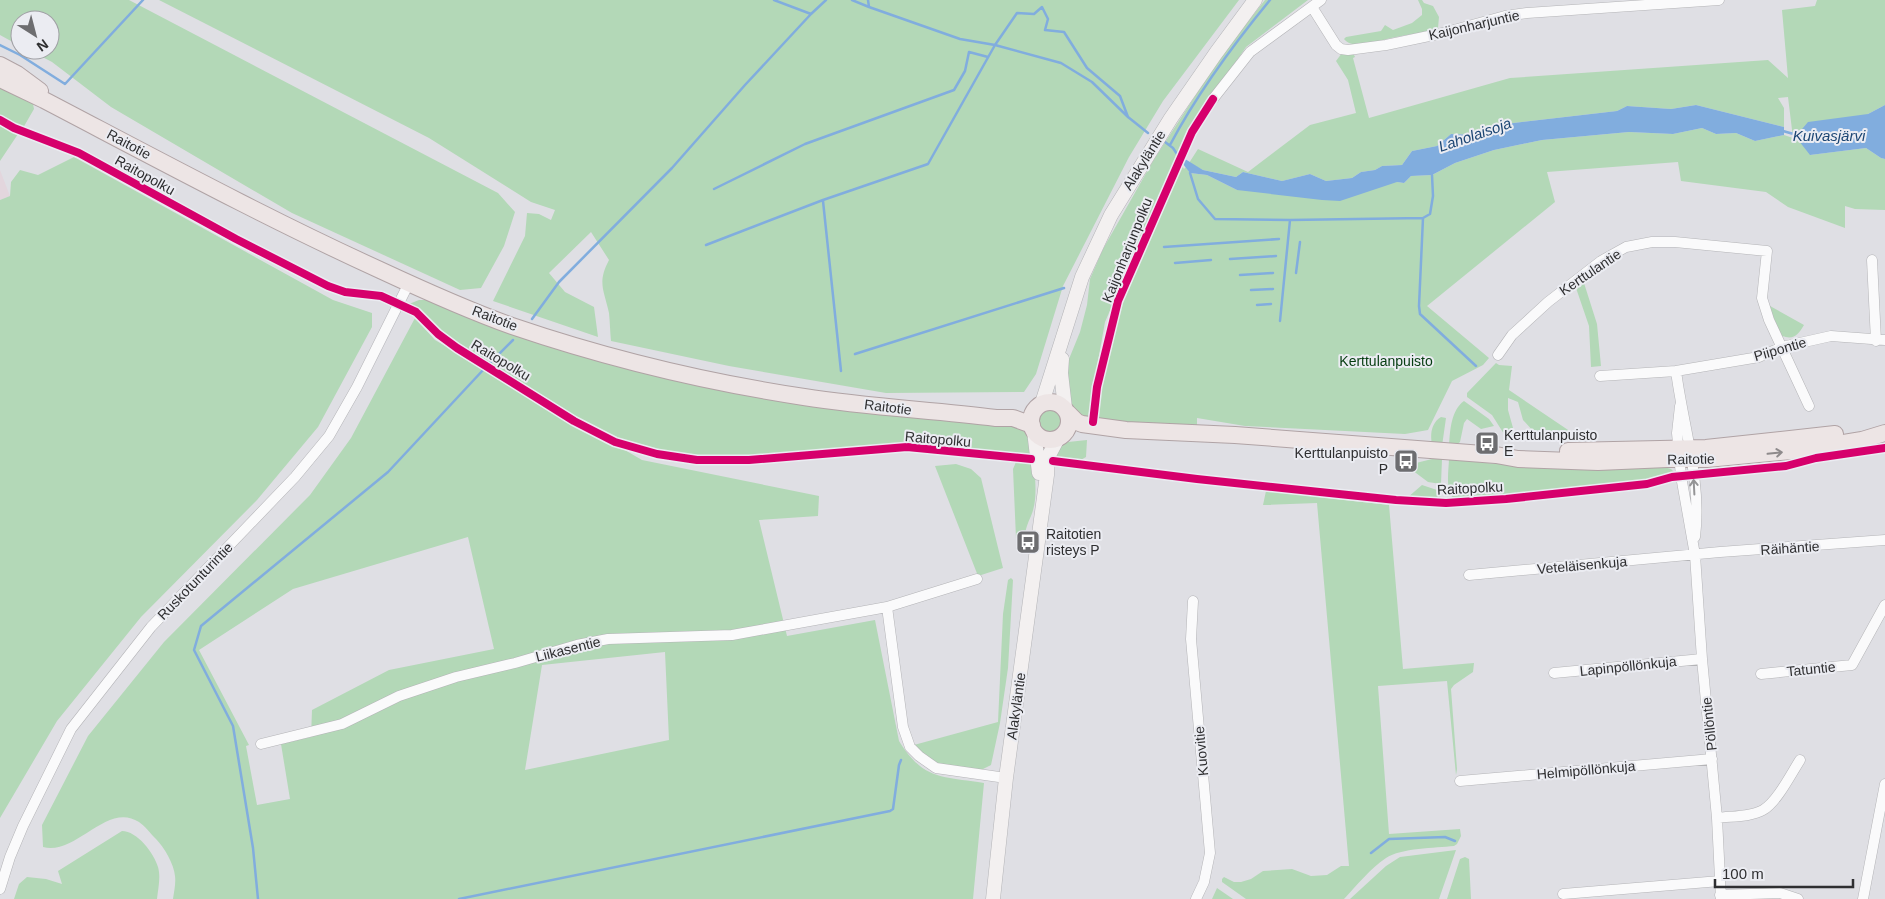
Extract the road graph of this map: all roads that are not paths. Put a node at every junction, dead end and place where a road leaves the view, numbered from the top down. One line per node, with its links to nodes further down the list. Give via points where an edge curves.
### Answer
1 (1256, 0): 11 (main road, Alakyläntie, via 1176,110 1120,198 1082,277)
2 (1321, 0): 4 (street)
3 (1719, 0): 4 (street, Kaijonharjuntie, via 1512,15 1444,33 1348,50 1336,45)
4 (1312, 7): 7 (street, via 1250,52)
5 (0, 65): 8 (main road, Raitotie)
6 (0, 79): 8 (main road, Raitotie)
7 (1213, 99)
8 (74, 116): 10 (main road, Raitotie, via 307,237)
9 (1872, 260): 12 (street)
10 (409, 283): 20 (main road, Raitotie, via 512,326 660,369 806,398); 46 (street, Ruskotunturintie, via 358,387 328,436 295,477 151,628 71,729 23,826)
11 (1063, 336): 17 (main road, Alakyläntie, via 1048,390); 19 (main road, Alakyläntie, via 1061,373)
12 (1881, 340): 13 (street, Piipontie, via 1831,336)
13 (1782, 347): 14 (street, Kerttulantie, via 1762,298 1768,251 1652,242 1626,247 1602,260 1512,334); 15 (street, Piipontie, via 1759,357); 18 (street)
14 (1498, 355)
15 (1676, 371): 16 (street, Piipontie); 25 (street, via 1680,406 1677,433)
16 (1600, 376)
17 (1040, 405): 19 (main road, via 1054,402); 20 (main road, Raitotie); 21 (main road, via 1031,418)
18 (1809, 406)
19 (1066, 411): 22 (main road, Raitotie, via 1082,424); 24 (main road, via 1069,425)
20 (950, 412): 21 (main road, Raitotie, via 1014,418)
21 (1033, 428): 24 (main road, via 1045,439); 26 (main road, Alakyläntie, via 1039,457)
22 (1126, 430): 24 (main road, Raitotie); 25 (main road, Raitotie, via 1496,455 1520,452)
23 (1885, 432): 25 (main road, Raitotie, via 1862,440 1801,450)
24 (1060, 437): 26 (main road, Alakyläntie, via 1048,458)
25 (1685, 454): 28 (street, Pöllöntie, via 1696,524)
26 (1041, 514): 40 (main road, Alakyläntie)
27 (1885, 540): 28 (street, Räihäntie)
28 (1694, 552): 29 (street, Veteläisenkuja); 34 (street, Pöllöntie)
29 (1469, 576)
30 (977, 579): 33 (street, Liikasentie)
31 (1193, 601): 50 (street, Kuovitie, via 1191,639 1210,852 1204,882)
32 (1885, 604): 36 (street, Tatuntie, via 1852,664)
33 (887, 607): 37 (street, Liikasentie, via 732,635 608,640 577,645 456,677 399,696 342,724); 40 (street, via 903,727 910,747 936,768)
34 (1702, 659): 35 (street, Lapinpöllönkuja); 38 (street, Pöllöntie)
35 (1554, 673)
36 (1761, 674)
37 (261, 744)
38 (1712, 759): 41 (street, Helmipöllönkuja); 43 (street, Pöllöntie)
39 (1800, 760): 43 (street, via 1763,811)
40 (1006, 778): 49 (main road, Alakyläntie)
41 (1460, 781)
42 (1885, 784): 44 (street)
43 (1717, 818): 45 (street, Pöllöntie)
44 (1881, 834): 52 (street)
45 (1720, 882): 47 (street); 48 (street, Pöllöntie)
46 (0, 890)
47 (1562, 894)
48 (1720, 897): 51 (street, via 1780,894)
49 (993, 899)
50 (1196, 899)
51 (1798, 899)
52 (1864, 899)

